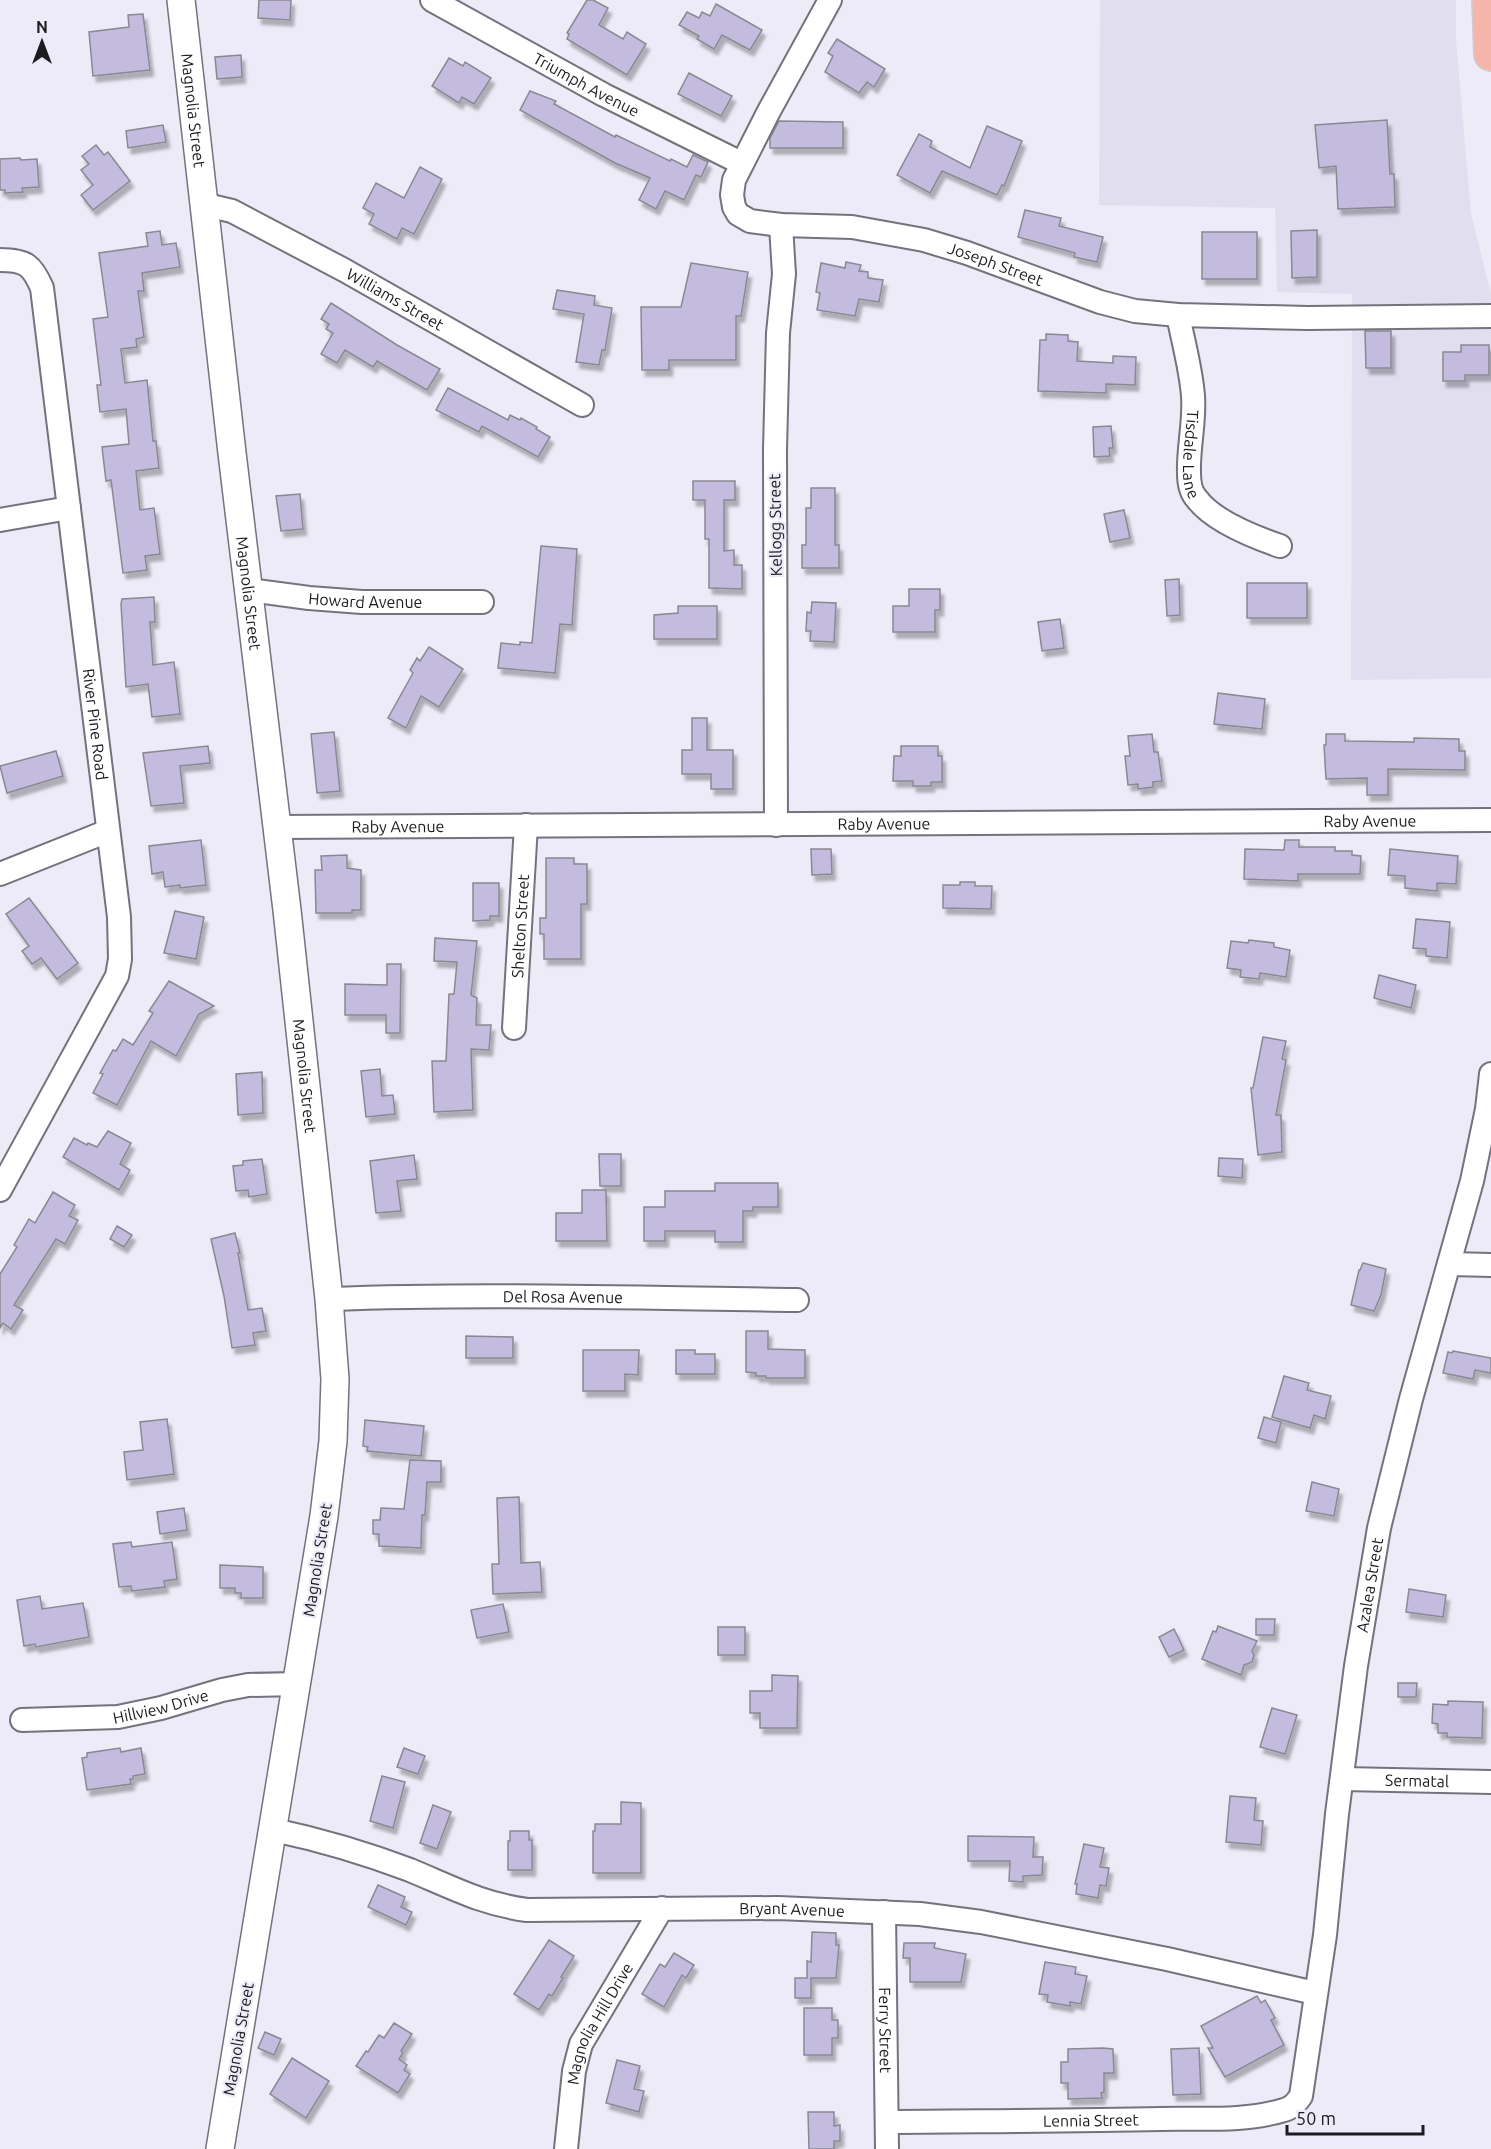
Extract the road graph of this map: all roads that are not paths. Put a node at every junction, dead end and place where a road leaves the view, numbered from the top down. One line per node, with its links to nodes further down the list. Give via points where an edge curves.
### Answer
1 (181, 0): 7 (street, Magnolia Street)
2 (432, 0): 6 (street, Triumph Avenue, via 604,95)
3 (830, 0): 6 (street, Joseph Street)
4 (1489, 0): 5 (main road)
5 (1491, 54)
6 (741, 164): 8 (street, Joseph Street, via 732,195 738,214 750,221)
7 (204, 207): 12 (street, Williams Street, via 232,211); 16 (street, Magnolia Street)
8 (781, 225): 10 (street, Joseph Street, via 852,228 924,240 1100,302 1135,311); 20 (street, Kellogg Street, via 784,274 775,449)
9 (0, 260): 13 (street, River Pine Road, via 27,264 42,288)
10 (1178, 315): 11 (street, Joseph Street); 15 (street, Tisdale Lane, via 1193,394 1189,473 1192,490 1209,512)
11 (1491, 316)
12 (582, 405)
13 (69, 508): 14 (street); 22 (street, River Pine Road)
14 (0, 520)
15 (1280, 546)
16 (249, 590): 17 (street, Howard Avenue, via 362,602); 21 (street, Magnolia Street)
17 (482, 602)
18 (1491, 820): 20 (street, Raby Avenue)
19 (526, 825): 20 (street, Raby Avenue); 21 (street, Raby Avenue); 24 (street, Shelton Street)
20 (776, 825)
21 (276, 827): 29 (street, Magnolia Street)
22 (108, 831): 23 (street); 26 (street, River Pine Road, via 119,917 117,976)
23 (0, 874)
24 (514, 1028)
25 (1491, 1074): 27 (street, Azalea Street, via 1472,1181)
26 (0, 1190)
27 (1449, 1264): 28 (street); 33 (street, Azalea Street, via 1379,1528)
28 (1491, 1265)
29 (329, 1299): 30 (street, Del Rosa Avenue, via 509,1296); 31 (street, Magnolia Street, via 335,1379 333,1441)
30 (797, 1300)
31 (297, 1684): 32 (street, Hillview Drive, via 248,1685 118,1717); 35 (street, Magnolia Street)
32 (22, 1720)
33 (1342, 1779): 34 (street, Sermatal); 38 (street, Azalea Street)
34 (1491, 1782)
35 (274, 1830): 36 (street, Bryant Avenue, via 358,1851 509,1908); 41 (street, Magnolia Street)
36 (662, 1908): 37 (street, Bryant Avenue); 42 (street, Magnolia Hill Drive, via 580,2044 573,2071)
37 (884, 1912): 38 (street, Bryant Avenue, via 981,1922); 40 (street, Ferry Street)
38 (1316, 1993): 39 (street, Azalea Street, via 1303,2087)
39 (1294, 2105): 40 (street, Lennia Street, via 1262,2115 1229,2117)
40 (887, 2122): 43 (street, Ferry Street)
41 (220, 2149)
42 (566, 2149)
43 (887, 2149)

